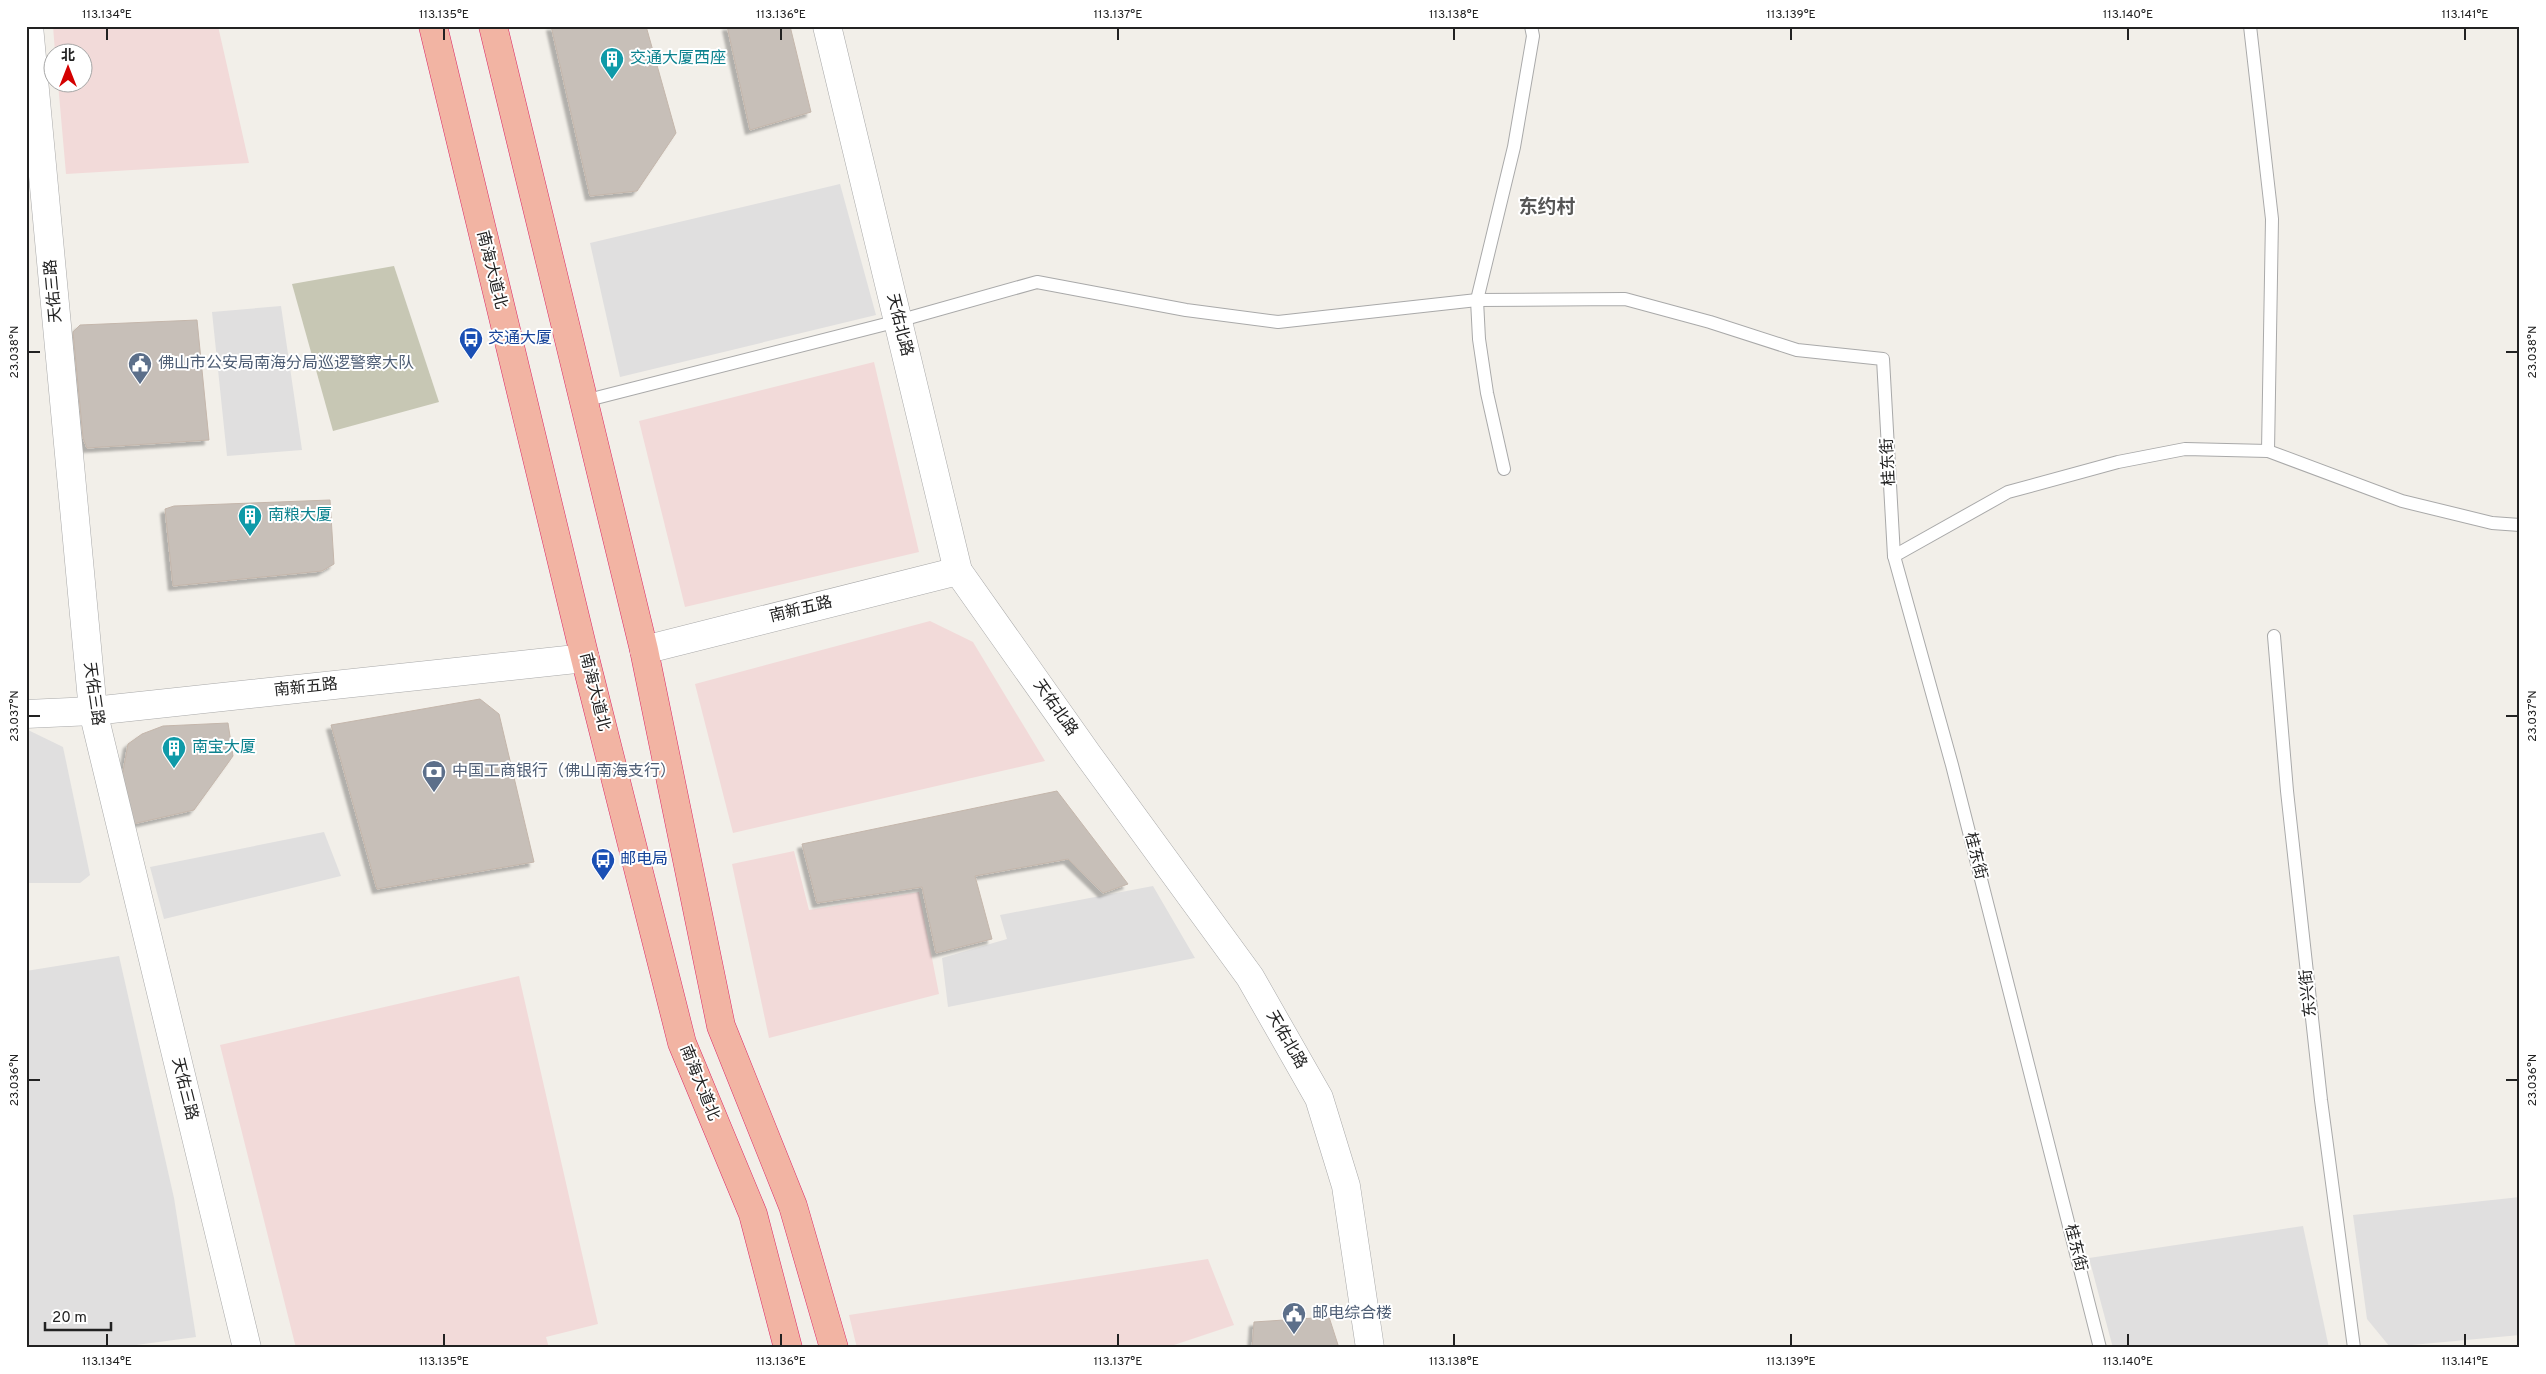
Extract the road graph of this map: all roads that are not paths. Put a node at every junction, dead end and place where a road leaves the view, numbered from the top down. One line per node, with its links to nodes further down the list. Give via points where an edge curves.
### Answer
1 (29, 26): 18 (street, 天佑三路)
2 (433, 26): 17 (highway, 南海大道北)
3 (493, 26): 9 (highway)
4 (827, 26): 8 (street, 天佑北路)
5 (1531, 26): 7 (lane, via 1533,36 1514,147)
6 (2250, 26): 10 (lane, via 2272,219)
7 (1477, 300): 8 (lane, via 1278,322 1186,310 1037,282); 11 (lane, via 1487,393); 13 (lane, 桂东街, via 1625,299 1796,350 1884,359)
8 (898, 321): 9 (lane); 14 (street, 天佑北路)
9 (584, 401): 16 (highway)
10 (2268, 451): 12 (lane, via 2402,501 2492,523); 13 (lane, via 2185,449 2118,462 2008,492)
11 (1504, 469)
12 (2520, 525)
13 (1894, 556): 24 (lane, 桂东街, via 1954,774)
14 (958, 571): 16 (street, 南新五路); 23 (street, 天佑北路, via 1250,977 1319,1098 1346,1186)
15 (2274, 636): 25 (lane, 东兴街, via 2320,1100)
16 (644, 650): 22 (highway, via 720,1026 793,1206)
17 (585, 658): 18 (street, 南新五路); 21 (highway, 南海大道北, via 682,1043 753,1214)
18 (93, 711): 19 (street, 南新五路); 20 (street, 天佑三路)
19 (26, 714)
20 (247, 1348)
21 (788, 1348)
22 (834, 1348)
23 (1370, 1348)
24 (2100, 1348)
25 (2354, 1348)

